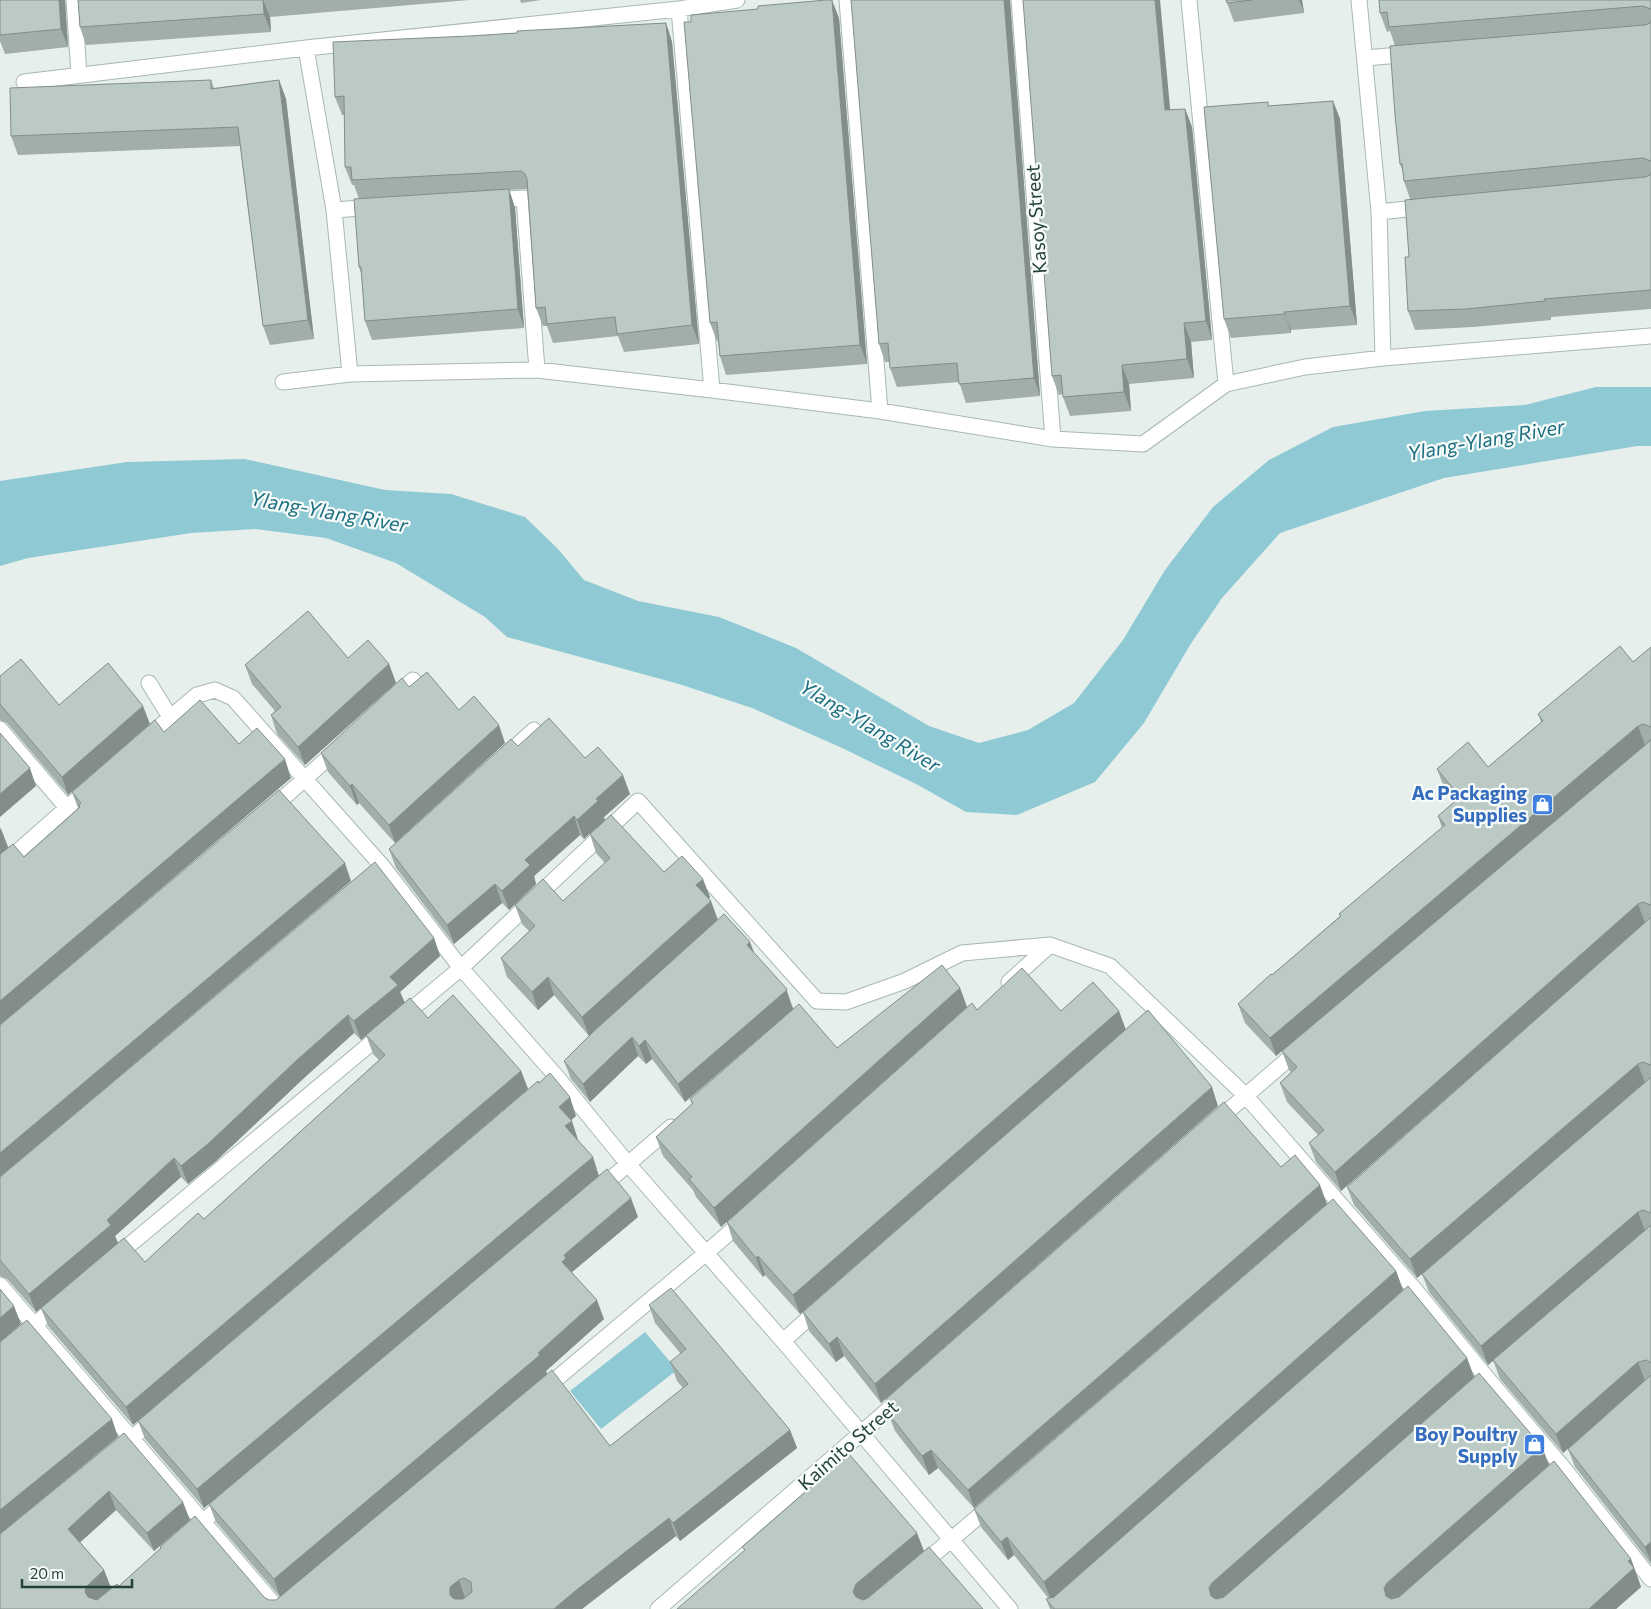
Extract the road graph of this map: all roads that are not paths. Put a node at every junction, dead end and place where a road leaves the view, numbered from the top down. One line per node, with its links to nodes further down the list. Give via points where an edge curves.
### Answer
1 (74, 0): 11 (street)
2 (737, 0): 7 (street)
3 (847, 0): 25 (street)
4 (1019, 0): 26 (street, Kasoy Street)
5 (1189, 0): 23 (street)
6 (1359, 0): 10 (street)
7 (678, 9): 8 (street); 24 (street)
8 (306, 48): 11 (street); 16 (street)
9 (1425, 53): 10 (street)
10 (1366, 58): 17 (street)
11 (79, 75): 12 (street)
12 (24, 82)
13 (476, 201): 20 (street, via 524,198)
14 (391, 206): 16 (street)
15 (1438, 206): 17 (street)
16 (334, 210): 21 (street)
17 (1379, 212): 19 (street)
18 (1651, 336): 19 (street)
19 (1383, 358): 23 (street, via 1305,367)
20 (537, 370): 21 (street); 24 (street)
21 (350, 374): 22 (street)
22 (283, 382)
23 (1226, 384): 26 (street, via 1143,444)
24 (712, 390): 25 (street)
25 (880, 411): 26 (street)
26 (1053, 439)
27 (412, 680): 29 (street)
28 (149, 683): 30 (street)
29 (384, 706)
30 (170, 717): 34 (street); 37 (street, via 197,695 215,690 233,698)
31 (0, 729): 38 (street)
32 (534, 730): 35 (street)
33 (349, 740): 37 (street)
34 (133, 750)
35 (491, 769)
36 (104, 776): 38 (street)
37 (306, 779): 39 (street); 44 (street, via 383,867)
38 (67, 808): 40 (street)
39 (262, 817)
40 (0, 867)
41 (739, 913): 42 (street); 43 (street, via 813,1004 846,1002 904,981 962,953); 44 (street, via 638,802)
42 (724, 926)
43 (1050, 945): 45 (street); 49 (street, via 1110,966 1155,1016)
44 (461, 968): 47 (street); 58 (street)
45 (999, 991)
46 (1313, 1038): 49 (street)
47 (561, 1073): 48 (street); 52 (street)
48 (542, 1090)
49 (1245, 1095): 51 (street); 56 (street)
50 (681, 1118): 52 (street)
51 (1201, 1134)
52 (628, 1164): 54 (street); 57 (street)
53 (1355, 1192): 56 (street)
54 (590, 1196)
55 (758, 1207): 57 (street)
56 (1336, 1208): 60 (street)
57 (706, 1253): 65 (street); 68 (street)
58 (103, 1267)
59 (0, 1285): 64 (street)
60 (1420, 1287): 63 (street); 79 (street, via 1487,1378)
61 (72, 1293): 64 (street)
62 (836, 1295): 65 (street)
63 (1402, 1304)
64 (34, 1324): 66 (street); 71 (street)
65 (783, 1341): 70 (street)
66 (0, 1354)
67 (913, 1388): 70 (street, Kaimito Street)
68 (532, 1399)
69 (170, 1406): 71 (street)
70 (861, 1433): 76 (street); 81 (street, Kaimito Street)
71 (132, 1438): 72 (street); 75 (street)
72 (103, 1462)
73 (241, 1489): 75 (street)
74 (1004, 1495): 76 (street)
75 (203, 1521): 77 (street); 80 (street)
76 (951, 1540): 78 (street); 82 (street)
77 (174, 1546)
78 (906, 1578)
79 (1651, 1579)
80 (282, 1607)
81 (658, 1609)
82 (1010, 1609)

